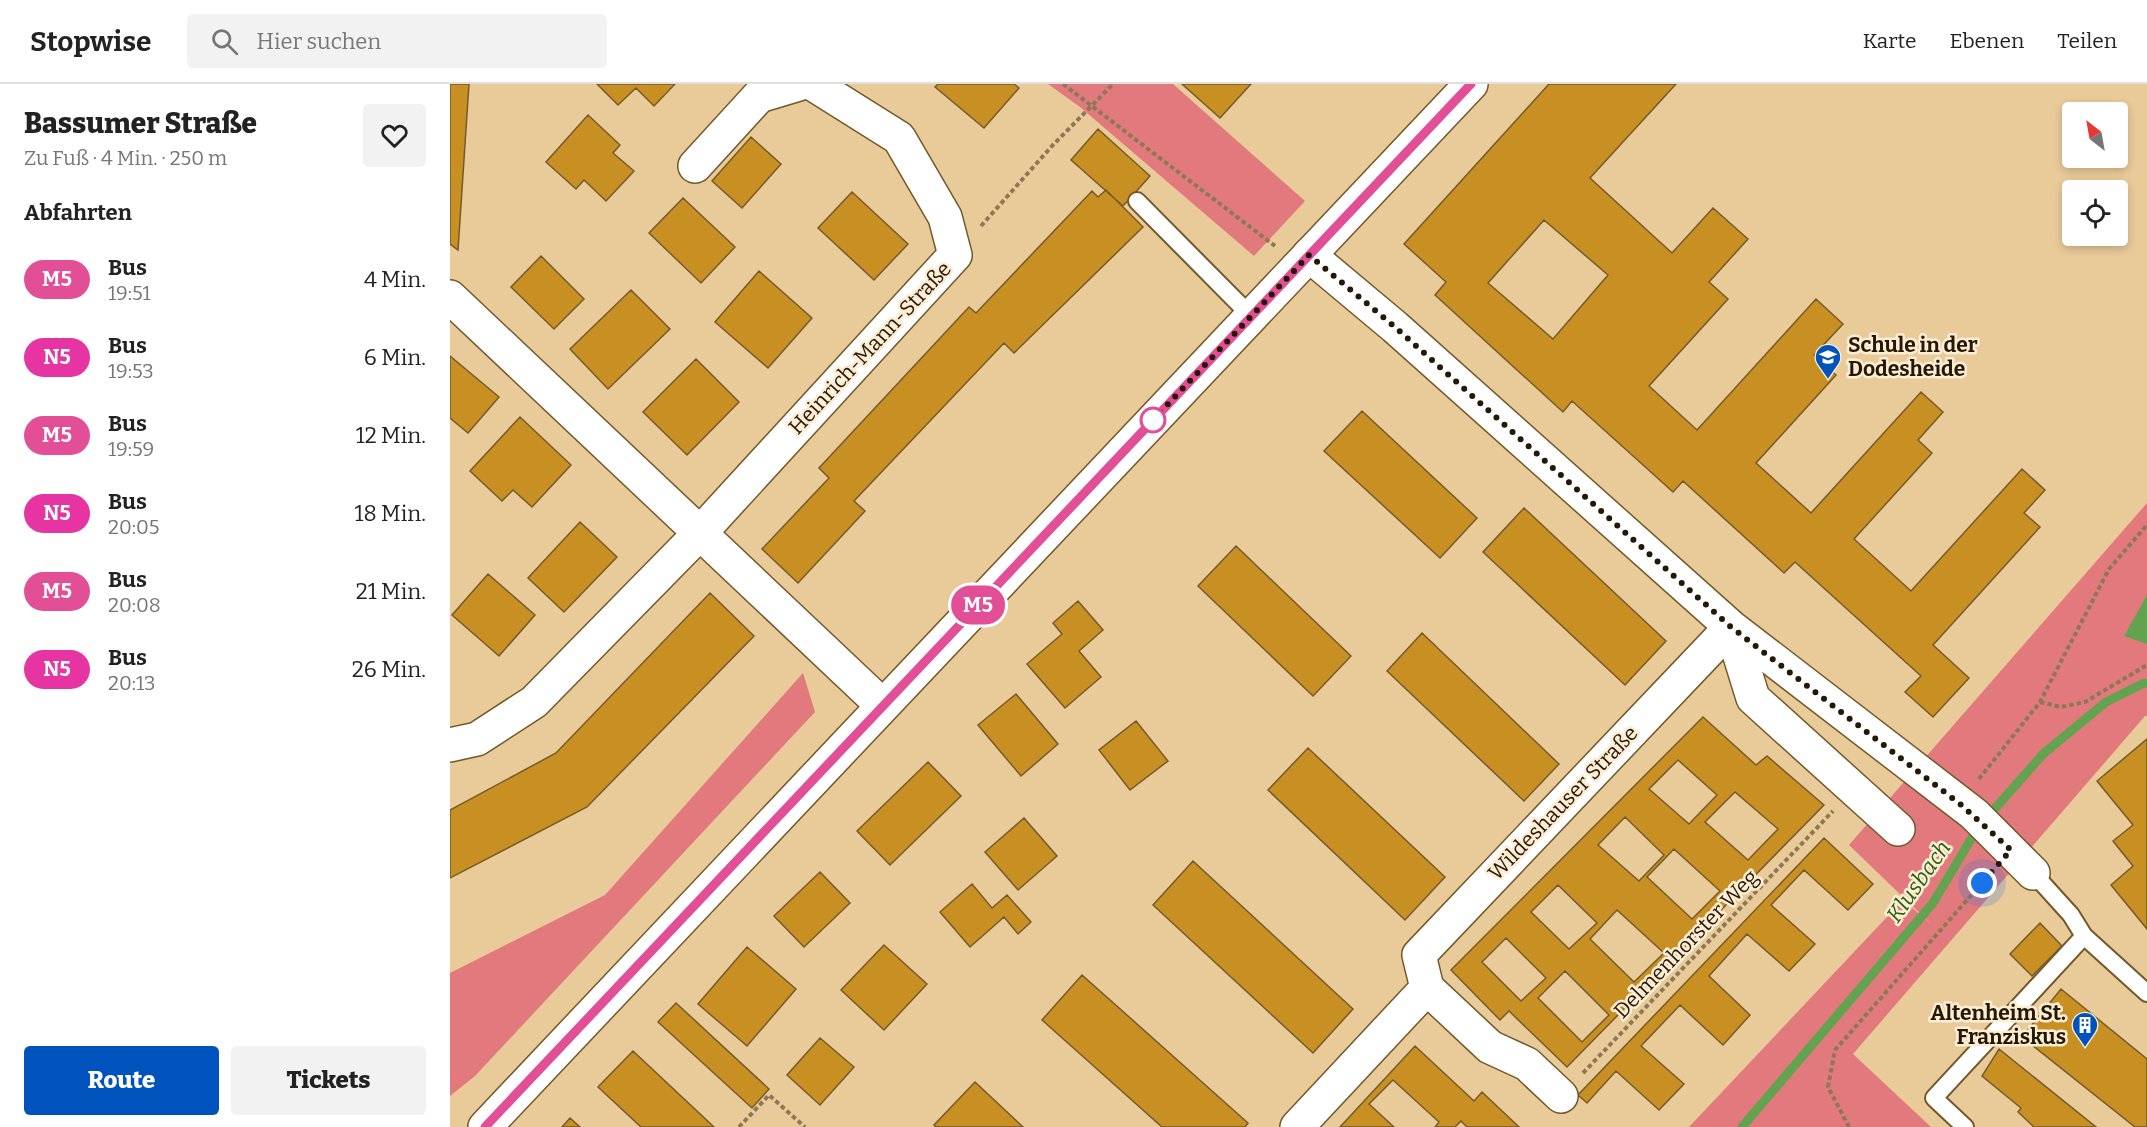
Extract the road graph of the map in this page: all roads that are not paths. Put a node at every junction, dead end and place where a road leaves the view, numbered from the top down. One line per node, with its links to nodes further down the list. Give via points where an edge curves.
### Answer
1 (799, 84): 4 (street, via 759,96)
2 (813, 84): 9 (street, Heinrich-Mann-Straße, via 899,138 945,217 955,255)
3 (1471, 84): 6 (street)
4 (695, 166)
5 (1137, 201): 8 (lane)
6 (1309, 255): 8 (street); 10 (street)
7 (450, 297): 9 (street)
8 (1251, 316): 11 (street)
9 (700, 533): 11 (street); 12 (street, Heinrich-Mann-Straße, via 534,702 477,739)
10 (1731, 627): 13 (street, via 1753,698); 14 (street, via 1985,826); 16 (street, Wildeshauser Straße, via 1419,955)
11 (882, 705): 19 (street)
12 (450, 745)
13 (1898, 829)
14 (2033, 873): 15 (lane, via 2071,915)
15 (2084, 936): 17 (lane); 21 (lane, via 1934,1098)
16 (1427, 988): 18 (street, via 1490,1047 1527,1064); 20 (street)
17 (2147, 993)
18 (1561, 1096)
19 (485, 1127)
20 (1298, 1127)
21 (1965, 1127)

